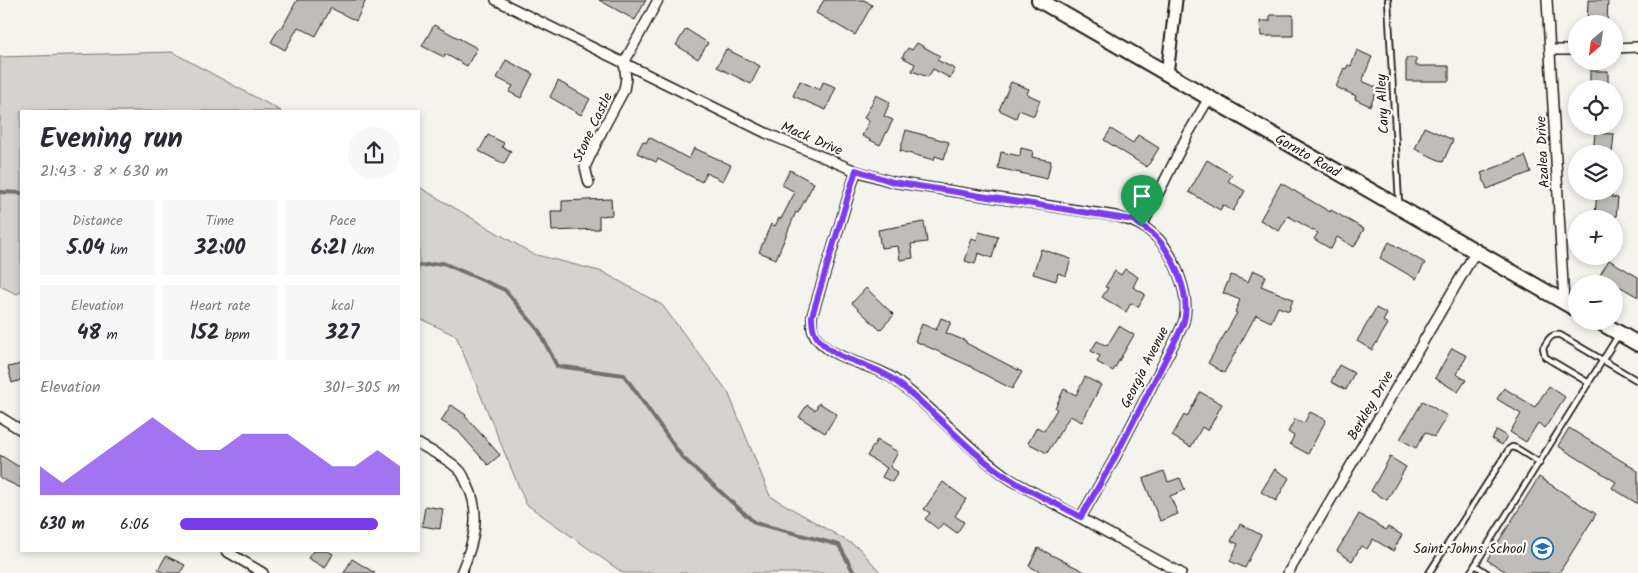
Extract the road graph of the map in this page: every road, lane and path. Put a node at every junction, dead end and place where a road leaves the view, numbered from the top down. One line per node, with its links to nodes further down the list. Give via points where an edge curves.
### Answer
1 (496, 0): 11 (street, Mack Drive)
2 (658, 0): 11 (street, Stone Castle)
3 (1039, 0): 12 (main road, Gornto Road)
4 (1176, 0): 12 (street)
5 (1388, 0): 16 (lane, Cary Alley)
6 (1547, 0): 9 (street, Azalea Drive)
7 (1638, 47): 8 (street)
8 (1623, 48)
9 (1550, 50): 10 (street); 19 (street, Azalea Drive)
10 (1568, 50)
11 (624, 63): 14 (street, Mack Drive, via 766,133); 15 (street, Stone Castle, via 624,90 585,167)
12 (1167, 74): 13 (main road, Gornto Road)
13 (1209, 98): 16 (main road, Gornto Road); 17 (street)
14 (856, 170): 17 (street, Mack Drive, via 893,182 1115,216 1133,220); 31 (street, via 812,316 816,336 839,356 890,377 993,468)
15 (589, 183)
16 (1400, 208): 18 (main road, Gornto Road)
17 (1142, 226): 31 (street, Georgia Avenue, via 1166,247 1176,268 1182,286 1184,320)
18 (1476, 251): 20 (main road, Gornto Road); 37 (street, Berkley Drive)
19 (1568, 280)
20 (1568, 305)
21 (1614, 330): 22 (main road)
22 (1619, 333): 23 (main road); 24 (lane)
23 (1638, 344)
24 (1603, 360): 25 (lane); 26 (lane); 26 (lane, via 1556,334 1543,348 1545,356)
25 (1638, 381)
26 (1589, 383): 30 (lane)
27 (0, 417): 28 (street)
28 (20, 429)
29 (420, 445): 35 (street, via 462,472 471,492 476,514 474,533)
30 (1540, 463): 33 (lane); 38 (lane, via 1516,448 1509,449)
31 (1081, 517): 36 (street)
32 (228, 552): 34 (street)
33 (1475, 566): 39 (lane); 40 (lane)
34 (263, 573)
35 (462, 573)
36 (1181, 573)
37 (1288, 573)
38 (1429, 573)
39 (1470, 573)
40 (1487, 573)

